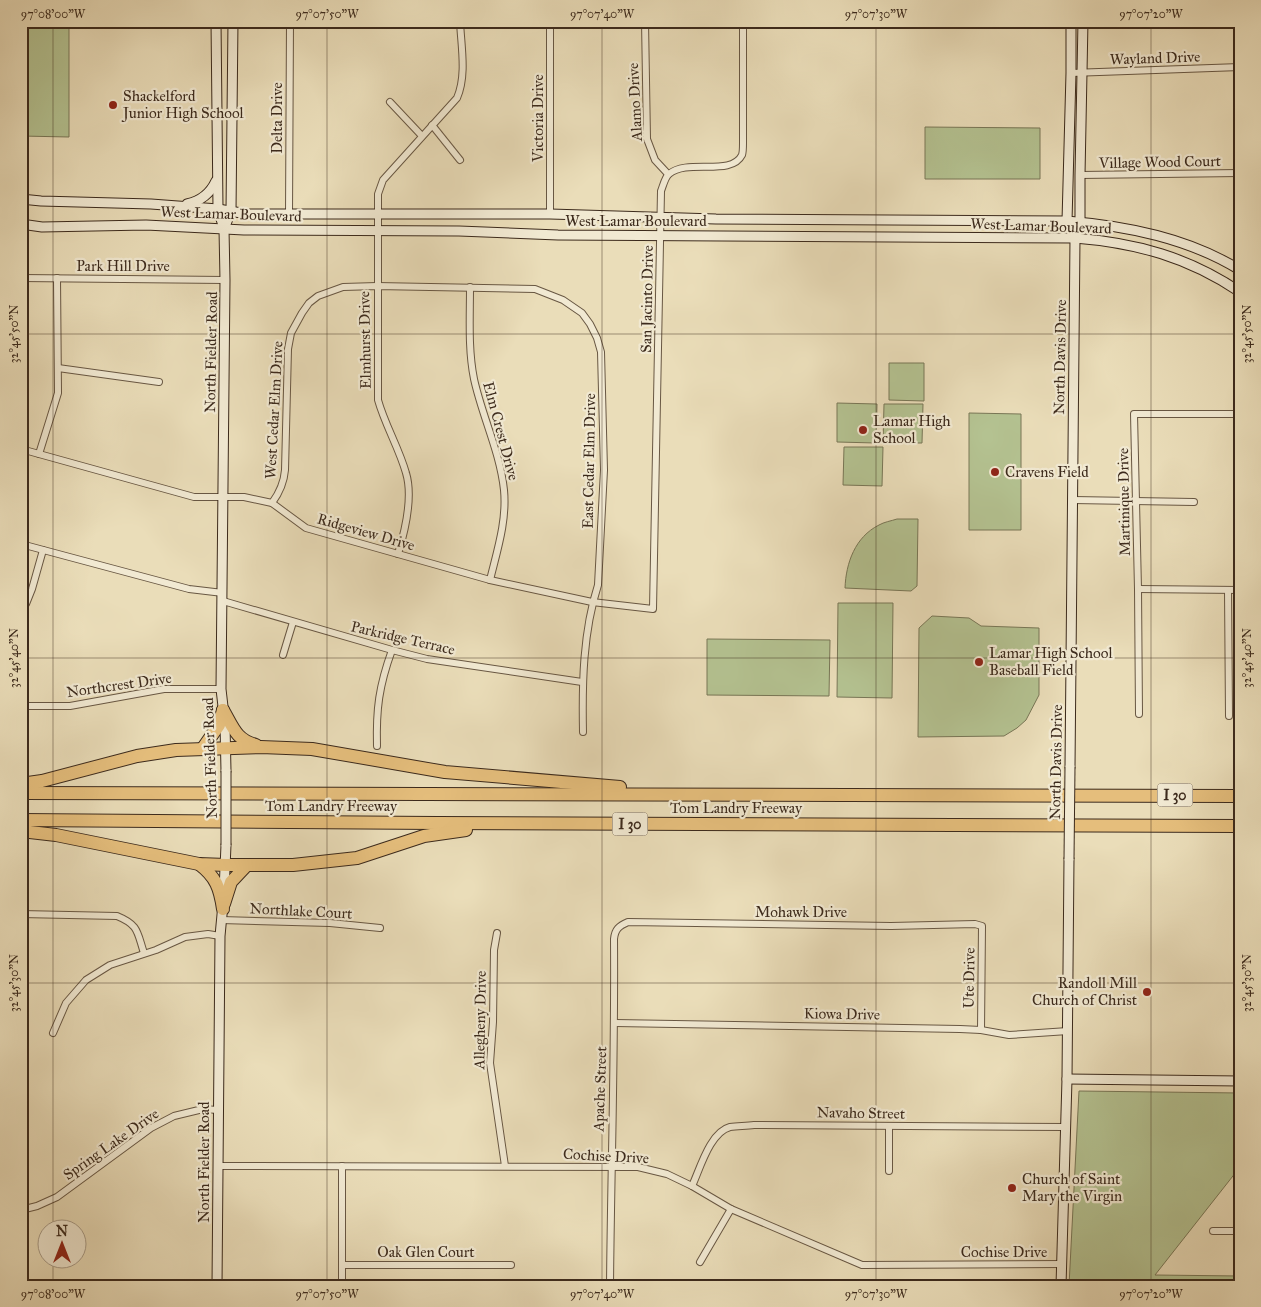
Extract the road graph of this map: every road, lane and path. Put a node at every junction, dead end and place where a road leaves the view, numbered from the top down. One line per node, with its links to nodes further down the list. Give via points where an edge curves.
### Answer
1 (216, 21): 20 (main road, North Fielder Road)
2 (233, 21): 24 (main road, North Fielder Road)
3 (290, 21): 25 (street, Delta Drive)
4 (460, 21): 14 (street, Elmhurst Drive, via 461,88 457,98)
5 (550, 21): 27 (street, Victoria Drive)
6 (645, 21): 18 (street, Alamo Drive, via 647,139 655,160)
7 (743, 21): 18 (street, via 742,155 733,164 682,167)
8 (1072, 21): 11 (main road, North Davis Drive)
9 (1083, 21): 12 (main road, North Davis Drive)
10 (1240, 67): 12 (street, Wayland Drive)
11 (1072, 73): 12 (street, Wayland Drive); 30 (main road, North Davis Drive)
12 (1083, 73): 19 (main road, North Davis Drive)
13 (390, 102): 15 (street)
14 (432, 125): 15 (street, Elmhurst Drive); 16 (street)
15 (422, 136): 26 (street, Elmhurst Drive, via 382,180)
16 (460, 160)
17 (1240, 173): 19 (street, Village Wood Court)
18 (668, 174): 28 (street, San Jacinto Drive, via 661,191)
19 (1080, 175): 31 (main road, North Davis Drive)
20 (217, 178): 22 (main road, via 214,187 202,199); 23 (main road, North Fielder Road)
21 (21, 199): 22 (main road, West Lamar Boulevard)
22 (179, 206): 23 (main road, West Lamar Boulevard)
23 (218, 209): 24 (main road, West Lamar Boulevard); 33 (main road, North Fielder Road)
24 (231, 211): 25 (main road, West Lamar Boulevard); 33 (main road, North Fielder Road)
25 (289, 214): 26 (main road, West Lamar Boulevard)
26 (378, 214): 27 (main road, West Lamar Boulevard); 34 (street, Elmhurst Drive)
27 (550, 214): 28 (main road, West Lamar Boulevard)
28 (661, 217): 29 (main road, West Lamar Boulevard); 35 (street, San Jacinto Drive)
29 (716, 219): 30 (main road, West Lamar Boulevard); 36 (main road)
30 (1067, 221): 31 (main road, West Lamar Boulevard); 37 (main road, North Davis Drive)
31 (1080, 222): 37 (main road, North Davis Drive); 38 (main road, West Lamar Boulevard, via 1166,238)
32 (21, 224): 33 (main road, West Lamar Boulevard)
33 (224, 229): 34 (main road, West Lamar Boulevard); 41 (main road, North Fielder Road)
34 (378, 230): 35 (main road, West Lamar Boulevard); 42 (street, Elmhurst Drive)
35 (660, 234): 36 (main road, West Lamar Boulevard); 65 (street, San Jacinto Drive)
36 (716, 235): 37 (main road, West Lamar Boulevard)
37 (1075, 238): 44 (main road, West Lamar Boulevard, via 1112,241 1166,254); 51 (main road, North Davis Drive)
38 (1240, 270)
39 (21, 278): 40 (street, Park Hill Drive)
40 (57, 278): 41 (street, Park Hill Drive); 45 (street)
41 (225, 280): 50 (main road, North Fielder Road)
42 (377, 286): 43 (street, West Cedar Elm Drive); 54 (street, West Cedar Elm Drive, via 343,287 318,296 309,303 291,334 286,368 286,470 280,491); 57 (street, Elmhurst Drive, via 378,400 407,474 408,504)
43 (470, 287): 58 (street, Elm Crest Drive, via 470,352 474,380 504,490 504,525); 63 (street, East Cedar Elm Drive, via 535,289 551,294 582,313 597,338 602,364 604,470 598,585)
44 (1240, 292)
45 (58, 368): 46 (street); 49 (street, via 58,393)
46 (159, 382)
47 (1240, 414): 52 (street, Martinique Drive, via 1134,414)
48 (21, 449): 49 (street, Ridgeview Drive)
49 (39, 454): 50 (street, Ridgeview Drive, via 194,497)
50 (222, 497): 54 (street, Ridgeview Drive, via 244,497); 62 (main road, North Fielder Road)
51 (1073, 500): 52 (street); 103 (main road, North Davis Drive, bridge)
52 (1136, 501): 53 (street); 59 (street, Martinique Drive)
53 (1194, 502)
54 (272, 503): 57 (street, Ridgeview Drive, via 306,528)
55 (21, 544): 56 (street, Parkridge Terrace)
56 (43, 550): 62 (street, Parkridge Terrace); 64 (street)
57 (398, 554): 58 (street, Ridgeview Drive)
58 (490, 580): 63 (street, Ridgeview Drive)
59 (1138, 589): 60 (street); 73 (street, Martinique Drive)
60 (1228, 590): 61 (street); 74 (street)
61 (1240, 590)
62 (223, 597): 66 (street, Parkridge Terrace); 70 (main road, North Fielder Road)
63 (592, 602): 65 (street, Ridgeview Drive); 69 (street, East Cedar Elm Drive)
64 (26, 604)
65 (653, 609)
66 (293, 622): 67 (street, Parkridge Terrace); 68 (street)
67 (392, 650): 69 (street, Parkridge Terrace, via 427,659); 76 (street, via 379,696)
68 (283, 656)
69 (582, 682): 75 (street, East Cedar Elm Drive)
70 (221, 689): 71 (street, Northcrest Drive, via 164,689 70,706); 72 (main road, North Fielder Road)
71 (21, 706)
72 (223, 710): 77 (main road, North Fielder Road); 78 (highway, via 234,731 245,742); 79 (highway, via 219,725)
73 (1139, 714)
74 (1229, 716)
75 (583, 732)
76 (377, 746)
77 (226, 747): 78 (highway); 79 (highway); 91 (main road, North Fielder Road, bridge)
78 (261, 747): 84 (highway, via 312,749 445,772)
79 (203, 748): 80 (highway, via 137,756)
80 (21, 784)
81 (1240, 789): 83 (highway)
82 (21, 793): 84 (highway, Tom Landry Freeway / I 30)
83 (1110, 794): 84 (highway, Tom Landry Freeway / I 30); 85 (highway, Tom Landry Freeway / I 30)
84 (725, 795)
85 (1240, 796)
86 (21, 820): 87 (highway, Tom Landry Freeway / I 30)
87 (592, 824): 88 (highway, Tom Landry Freeway / I 30); 92 (highway, via 472,829 424,836 357,858 293,865)
88 (1240, 826)
89 (21, 831): 90 (highway)
90 (199, 864): 91 (highway); 94 (highway, via 215,880)
91 (226, 865): 92 (highway); 94 (main road, North Fielder Road)
92 (247, 865): 94 (highway, via 231,882)
93 (21, 914): 100 (street, via 117,916 135,926)
94 (222, 914): 97 (street, Northlake Court); 99 (main road, North Fielder Road)
95 (620, 926): 96 (street, Mohawk Drive, via 628,922); 101 (street, Apache Street, via 615,930 614,939)
96 (982, 926): 102 (street, Ute Drive)
97 (380, 928)
98 (497, 933): 112 (street, Allegheny Drive, via 490,1063)
99 (220, 936): 100 (street, via 185,937); 107 (main road, North Fielder Road)
100 (144, 953): 104 (street, via 110,965 86,980 66,1003)
101 (615, 1023): 102 (street, Kiowa Drive); 113 (street, Apache Street)
102 (981, 1030): 103 (street, Kiowa Drive, via 1009,1035)
103 (1068, 1031): 105 (main road, North Davis Drive)
104 (53, 1033)
105 (1067, 1079): 106 (main road); 109 (main road, North Davis Drive)
106 (1240, 1081)
107 (218, 1110): 110 (main road, North Fielder Road); 117 (street, Spring Lake Drive, via 203,1109 174,1116 150,1128 58,1197)
108 (889, 1126): 109 (street, Navaho Street); 114 (street); 115 (street, Navaho Street, via 754,1125 729,1128 713,1139)
109 (1065, 1127): 121 (main road, North Davis Drive)
110 (218, 1166): 111 (street, Cochise Drive); 125 (main road, North Fielder Road)
111 (342, 1166): 112 (street, Cochise Drive); 122 (street)
112 (505, 1166): 113 (street, Cochise Drive)
113 (611, 1166): 115 (street, Cochise Drive, via 667,1174); 127 (street, Apache Street)
114 (889, 1171)
115 (692, 1186): 116 (street, Cochise Drive)
116 (730, 1209): 120 (street); 121 (street, Cochise Drive, via 862,1265)
117 (21, 1210)
118 (1213, 1231): 119 (street)
119 (1240, 1231)
120 (700, 1262)
121 (1062, 1264): 128 (main road, North Davis Drive)
122 (342, 1265): 123 (street, Oak Glen Court); 126 (street)
123 (511, 1265)
124 (199, 1286): 125 (street)
125 (217, 1286)
126 (342, 1286)
127 (610, 1286)
128 (1061, 1286)

